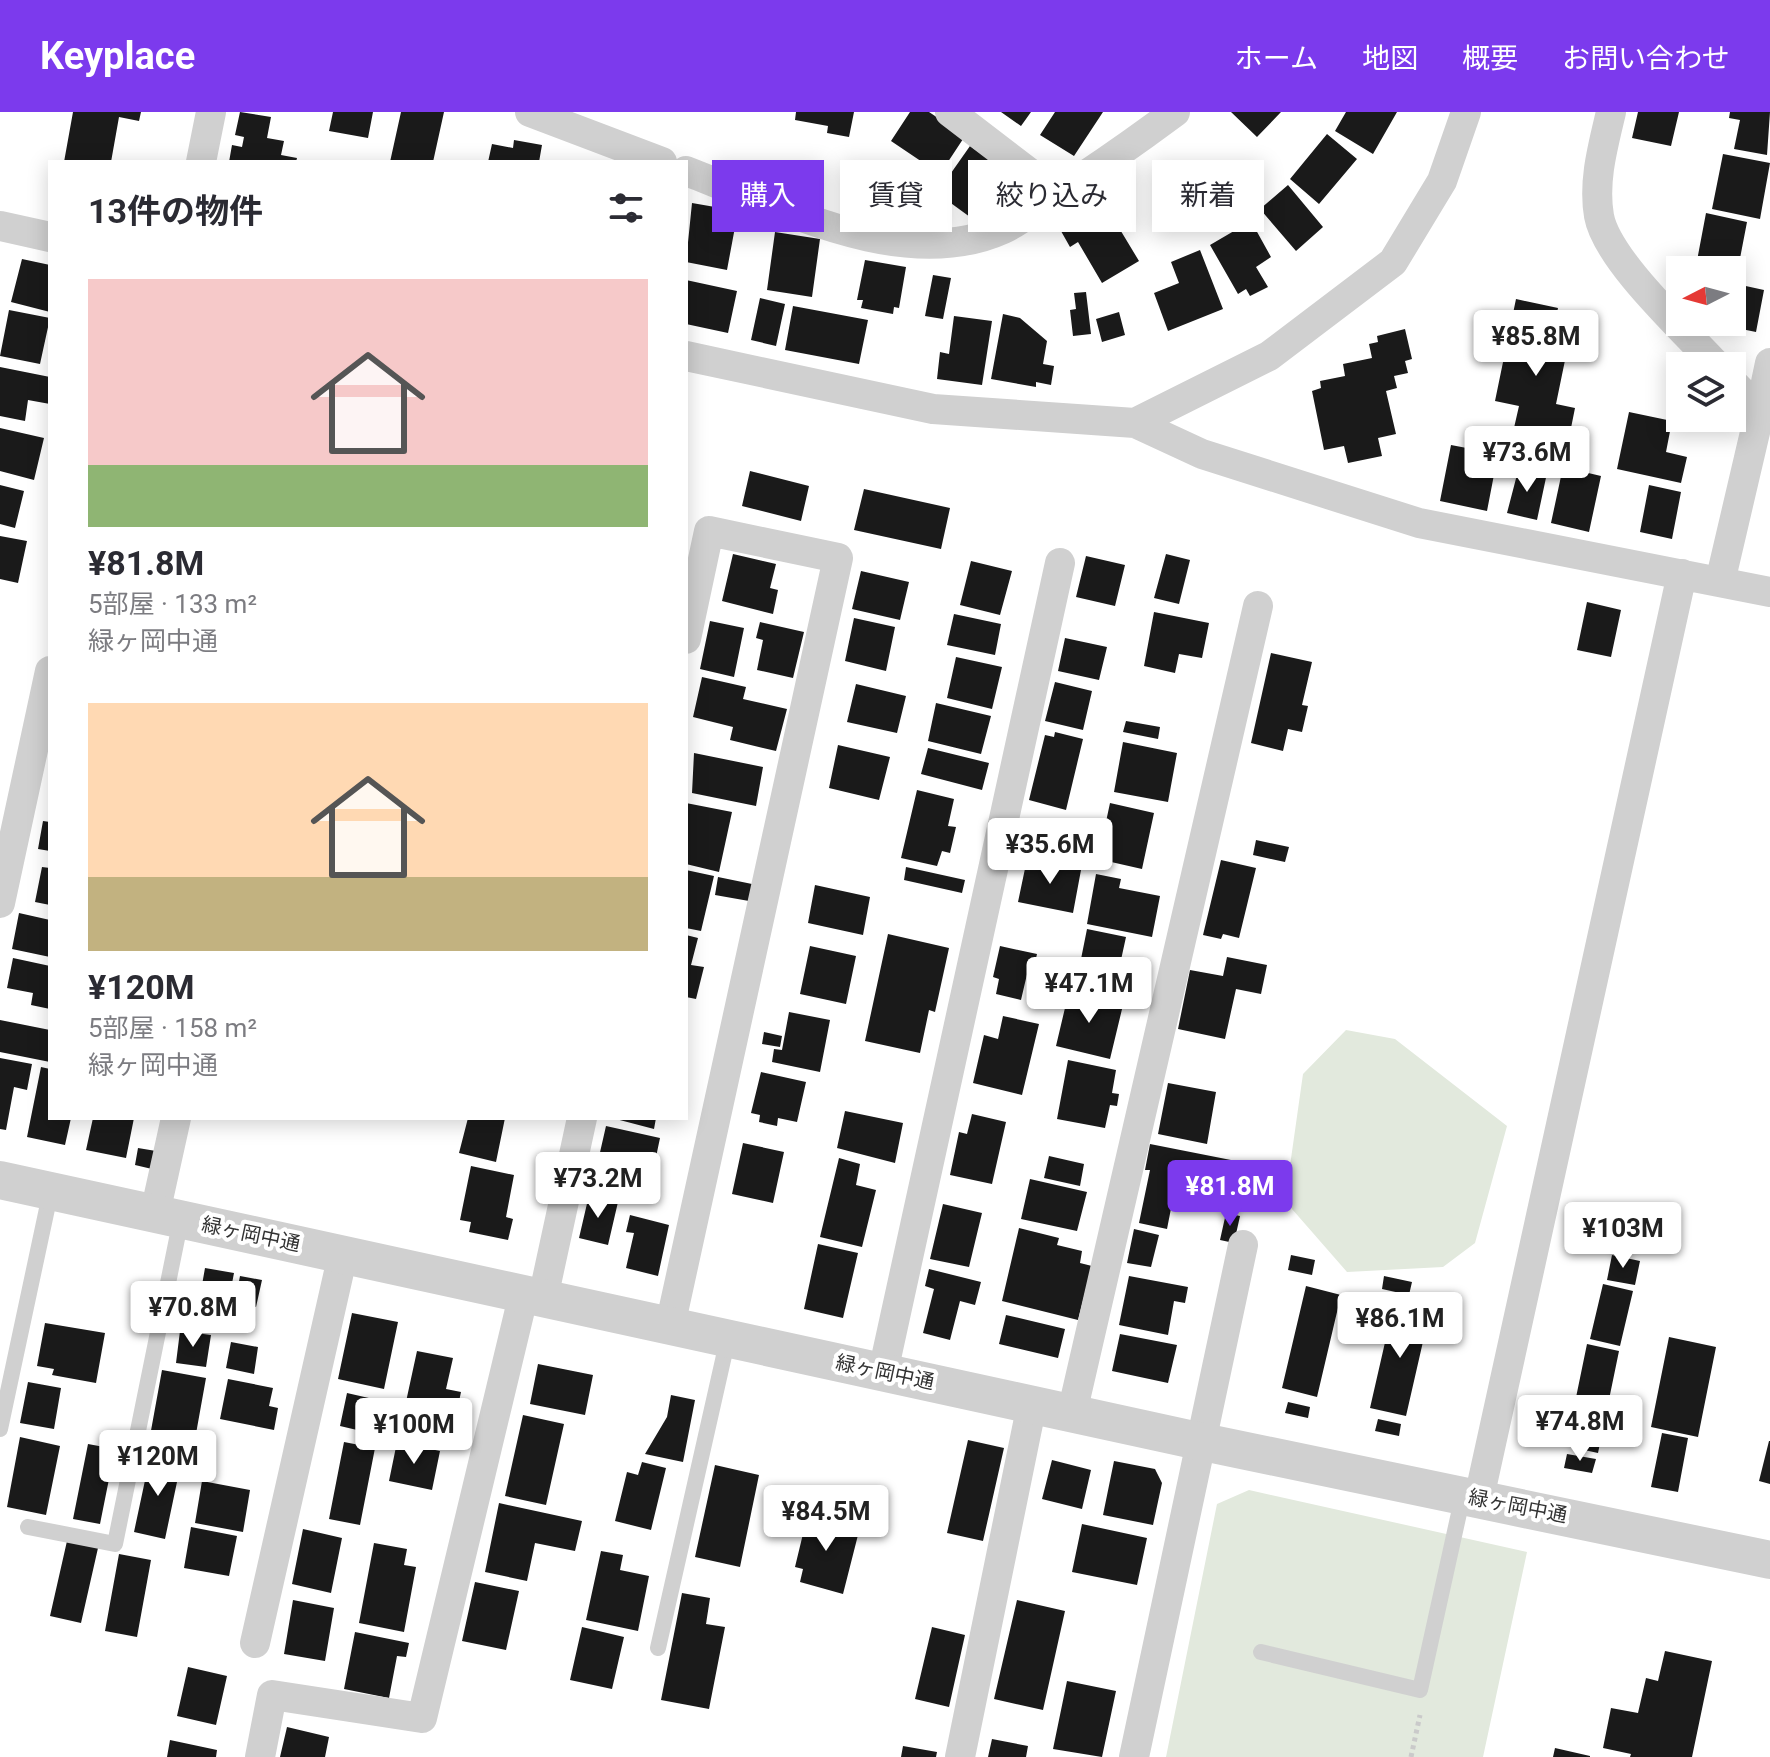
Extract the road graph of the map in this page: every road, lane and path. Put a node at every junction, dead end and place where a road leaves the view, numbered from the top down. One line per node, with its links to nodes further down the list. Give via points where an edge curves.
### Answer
1 (211, 112): 7 (street)
2 (530, 112): 8 (street)
3 (950, 112): 9 (street)
4 (1175, 112): 10 (street)
5 (1466, 112): 20 (street, via 1442,181 1393,262 1269,356)
6 (1611, 112): 15 (street, via 1597,172 1599,218 1616,254)
7 (201, 160)
8 (657, 160)
9 (1013, 160)
10 (1106, 160)
11 (688, 172): 13 (street, via 852,234 909,244 962,241)
12 (0, 226): 14 (street)
13 (993, 232)
14 (48, 237)
15 (1704, 352)
16 (688, 356): 20 (street, via 933,409)
17 (1770, 363): 19 (street)
18 (1746, 396): 19 (street)
19 (1760, 411): 23 (street)
20 (1135, 423): 22 (street, via 1202,454 1419,523)
21 (1060, 563): 39 (street)
22 (1682, 574): 23 (street); 44 (street)
23 (1720, 582): 24 (street)
24 (1770, 592)
25 (1258, 606): 41 (street)
26 (688, 630): 37 (street, via 709,531 838,558)
27 (48, 680): 28 (street)
28 (0, 903)
29 (176, 1120): 33 (street)
30 (581, 1120): 36 (street)
31 (0, 1180): 32 (street, 緑ヶ岡中通)
32 (51, 1190): 33 (street, 緑ヶ岡中通); 42 (lane)
33 (168, 1216): 35 (street, 緑ヶ岡中通); 45 (lane, via 115,1544)
34 (1243, 1245): 43 (street)
35 (343, 1254): 36 (street, 緑ヶ岡中通); 47 (street)
36 (534, 1296): 37 (street, 緑ヶ岡中通); 51 (street, via 422,1718 272,1695)
37 (670, 1326): 38 (street, 緑ヶ岡中通)
38 (728, 1338): 39 (street, 緑ヶ岡中通); 48 (lane)
39 (883, 1372): 40 (street, 緑ヶ岡中通)
40 (1032, 1404): 41 (street, 緑ヶ岡中通); 52 (street)
41 (1072, 1413): 43 (street, 緑ヶ岡中通)
42 (0, 1429)
43 (1203, 1442): 44 (street, 緑ヶ岡中通); 53 (street)
44 (1471, 1497): 46 (street, 緑ヶ岡中通); 50 (lane)
45 (28, 1527)
46 (1770, 1560)
47 (255, 1643)
48 (658, 1648)
49 (1261, 1652): 50 (lane)
50 (1420, 1690): 54 (path, via 1422,1709)
51 (260, 1757)
52 (960, 1757)
53 (1134, 1757)
54 (1411, 1757)

